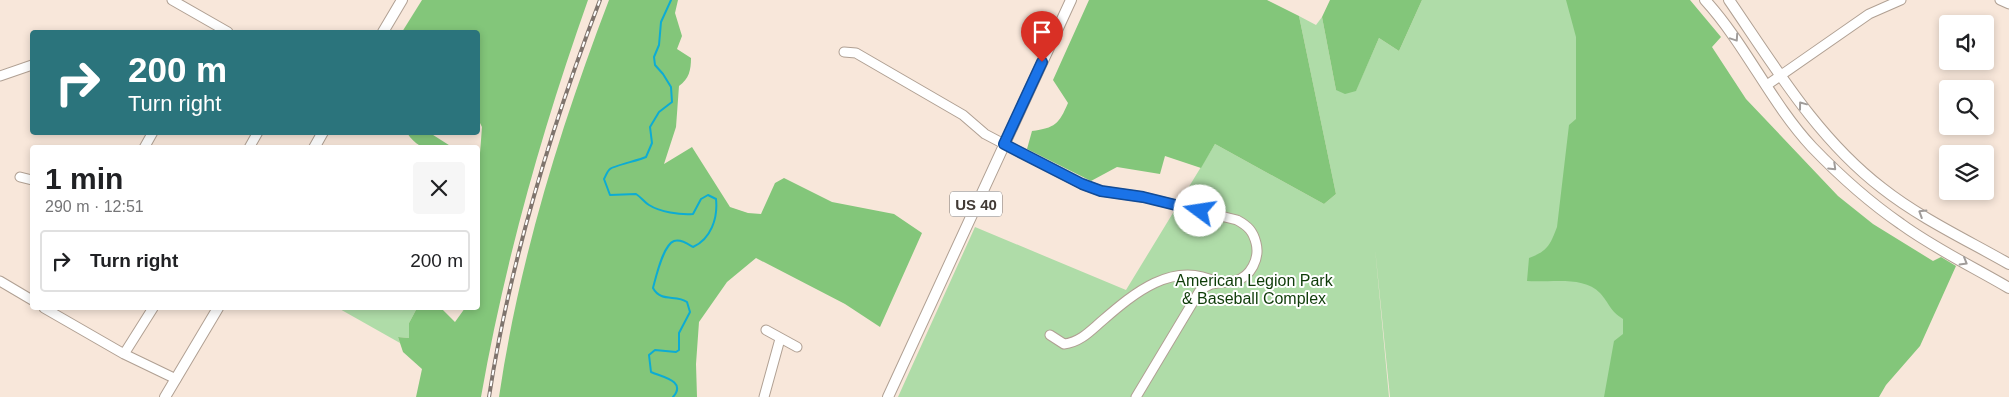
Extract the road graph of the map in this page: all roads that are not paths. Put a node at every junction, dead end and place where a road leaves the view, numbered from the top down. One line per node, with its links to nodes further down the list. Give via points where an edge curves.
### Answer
1 (172, 0): 9 (street)
2 (402, 0): 10 (main road)
3 (1071, 0): 16 (main road, US 40)
4 (1705, 0): 15 (main road, one-way to 15, via 1723,19)
5 (1729, 0): 13 (main road)
6 (1901, 0): 13 (street, via 1869,14)
7 (2000, 0): 8 (street)
8 (2009, 4)
9 (214, 29)
10 (384, 30)
11 (844, 52): 16 (street, via 856,54 916,87)
12 (30, 66): 14 (street)
13 (1780, 74): 15 (street); 19 (main road, one-way to 13, via 1882,188 1830,139)
14 (0, 76)
15 (1767, 85): 22 (main road, one-way to 22, via 1811,146 1847,181 1902,225)
16 (1004, 144): 21 (street, via 1101,191 1143,197 1237,220 1248,226 1258,250 1255,262 1248,274 1236,281); 35 (main road, US 40)
17 (20, 177): 18 (street)
18 (30, 180)
19 (2009, 264)
20 (0, 281): 23 (street)
21 (1216, 282): 28 (street, via 1196,275 1168,277 1138,291 1082,338 1064,344); 36 (street, via 1199,292)
22 (2009, 288)
23 (30, 299)
24 (51, 310): 31 (street)
25 (152, 310): 31 (street)
26 (217, 310): 32 (main road)
27 (766, 330): 29 (street)
28 (1050, 335)
29 (780, 339): 30 (street); 34 (street)
30 (797, 347)
31 (124, 354): 32 (street)
32 (176, 378): 33 (main road)
33 (165, 397)
34 (764, 397)
35 (888, 397)
36 (1136, 397)

